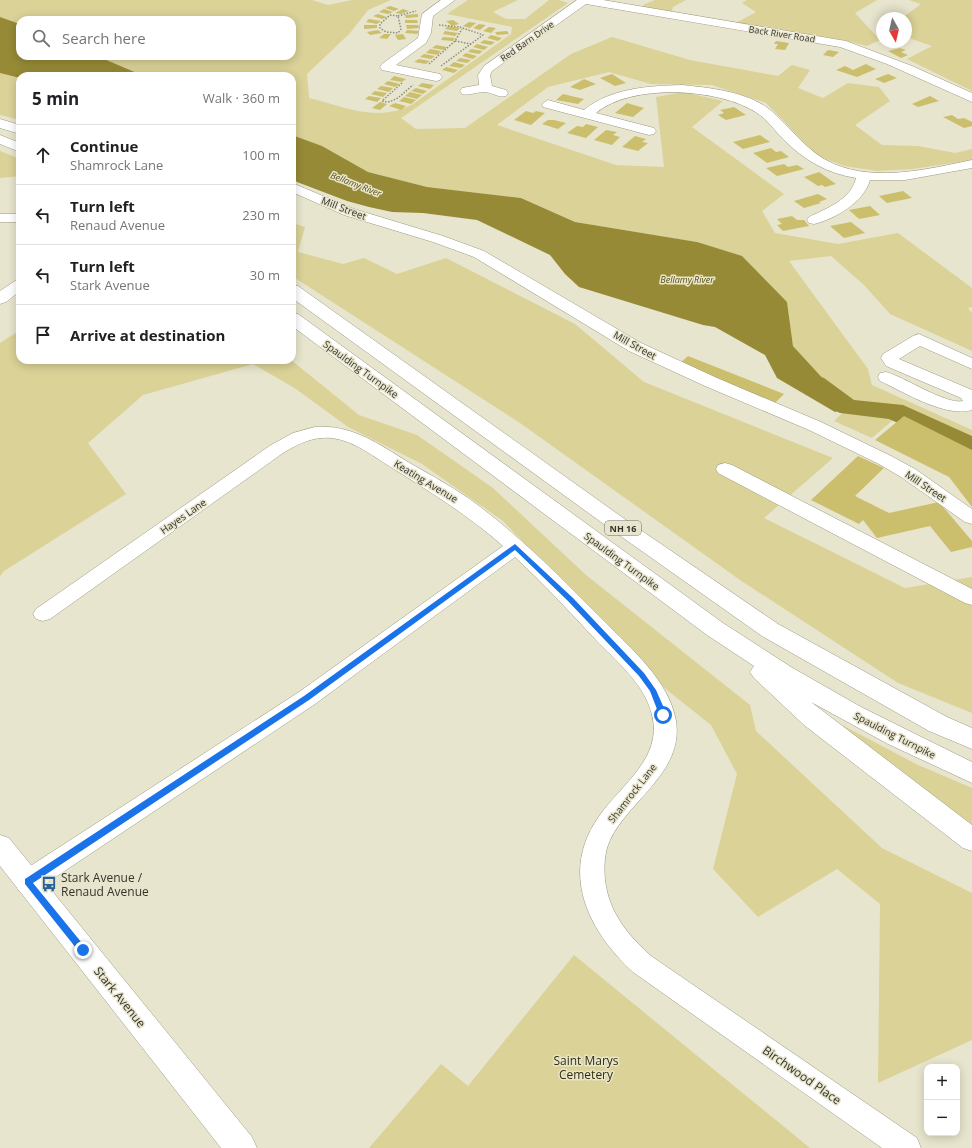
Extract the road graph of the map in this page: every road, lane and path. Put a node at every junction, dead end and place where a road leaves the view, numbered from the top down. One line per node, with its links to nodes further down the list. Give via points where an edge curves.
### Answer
1 (449, 0): 5 (street, via 428,14)
2 (583, 0): 3 (street, Back River Road); 10 (street, Red Barn Drive, via 488,69 484,75)
3 (632, 4): 13 (street, Back River Road, via 842,44 904,66)
4 (398, 16): 4 (path, via 390,15 380,24 380,28 386,32 398,32)
5 (427, 25): 6 (path); 9 (street, via 422,40 386,67)
6 (462, 29): 7 (path); 8 (path, via 483,34)
7 (455, 42): 8 (path); 9 (path)
8 (472, 44): 9 (path)
9 (427, 75): 9 (path, via 393,101 382,101 402,83)
10 (486, 88): 11 (street); 12 (street)
11 (466, 90)
12 (502, 92)
13 (972, 98)
14 (548, 104): 15 (street)
15 (587, 114): 18 (street); 22 (street, via 600,104 638,92 674,90 715,93 738,99 760,109 802,151 818,162)
16 (0, 123): 17 (main road)
17 (16, 129)
18 (649, 131)
19 (0, 139): 20 (main road)
20 (16, 146)
21 (972, 164): 22 (street, via 904,177)
22 (864, 176): 26 (street, via 863,185 854,196)
23 (296, 189): 35 (street, Mill Street, via 348,212 479,254 635,347 815,426 885,460)
24 (0, 218): 25 (street)
25 (16, 218)
26 (814, 220)
27 (16, 287): 29 (street)
28 (296, 293): 40 (main road, NH 16, via 770,630 898,702)
29 (0, 299)
30 (296, 321): 39 (main road, Spaulding Turnpike / NH 16)
31 (972, 364): 32 (street, via 919,339 889,358 892,362 967,394 972,401 965,407 948,404)
32 (886, 377)
33 (328, 432): 36 (street, Keating Avenue, via 351,436 463,503); 38 (street, Hayes Lane, via 308,434 288,442)
34 (725, 470): 37 (street)
35 (972, 518)
36 (515, 546): 44 (street, via 306,698); 45 (street, Shamrock Lane, via 641,675 653,690 660,706 666,724 665,742 659,758 608,822 593,856 592,876 596,897 604,917 621,944 642,964)
37 (972, 598)
38 (43, 614)
39 (716, 629): 41 (main road, Spaulding Turnpike / NH 16, via 852,714); 42 (main road, via 813,718)
40 (972, 739)
41 (972, 772)
42 (972, 840)
43 (0, 846): 44 (main road, Stark Avenue)
44 (27, 882): 46 (main road, Stark Avenue)
45 (698, 1001): 47 (street, Birchwood Place)
46 (241, 1148)
47 (907, 1148)

